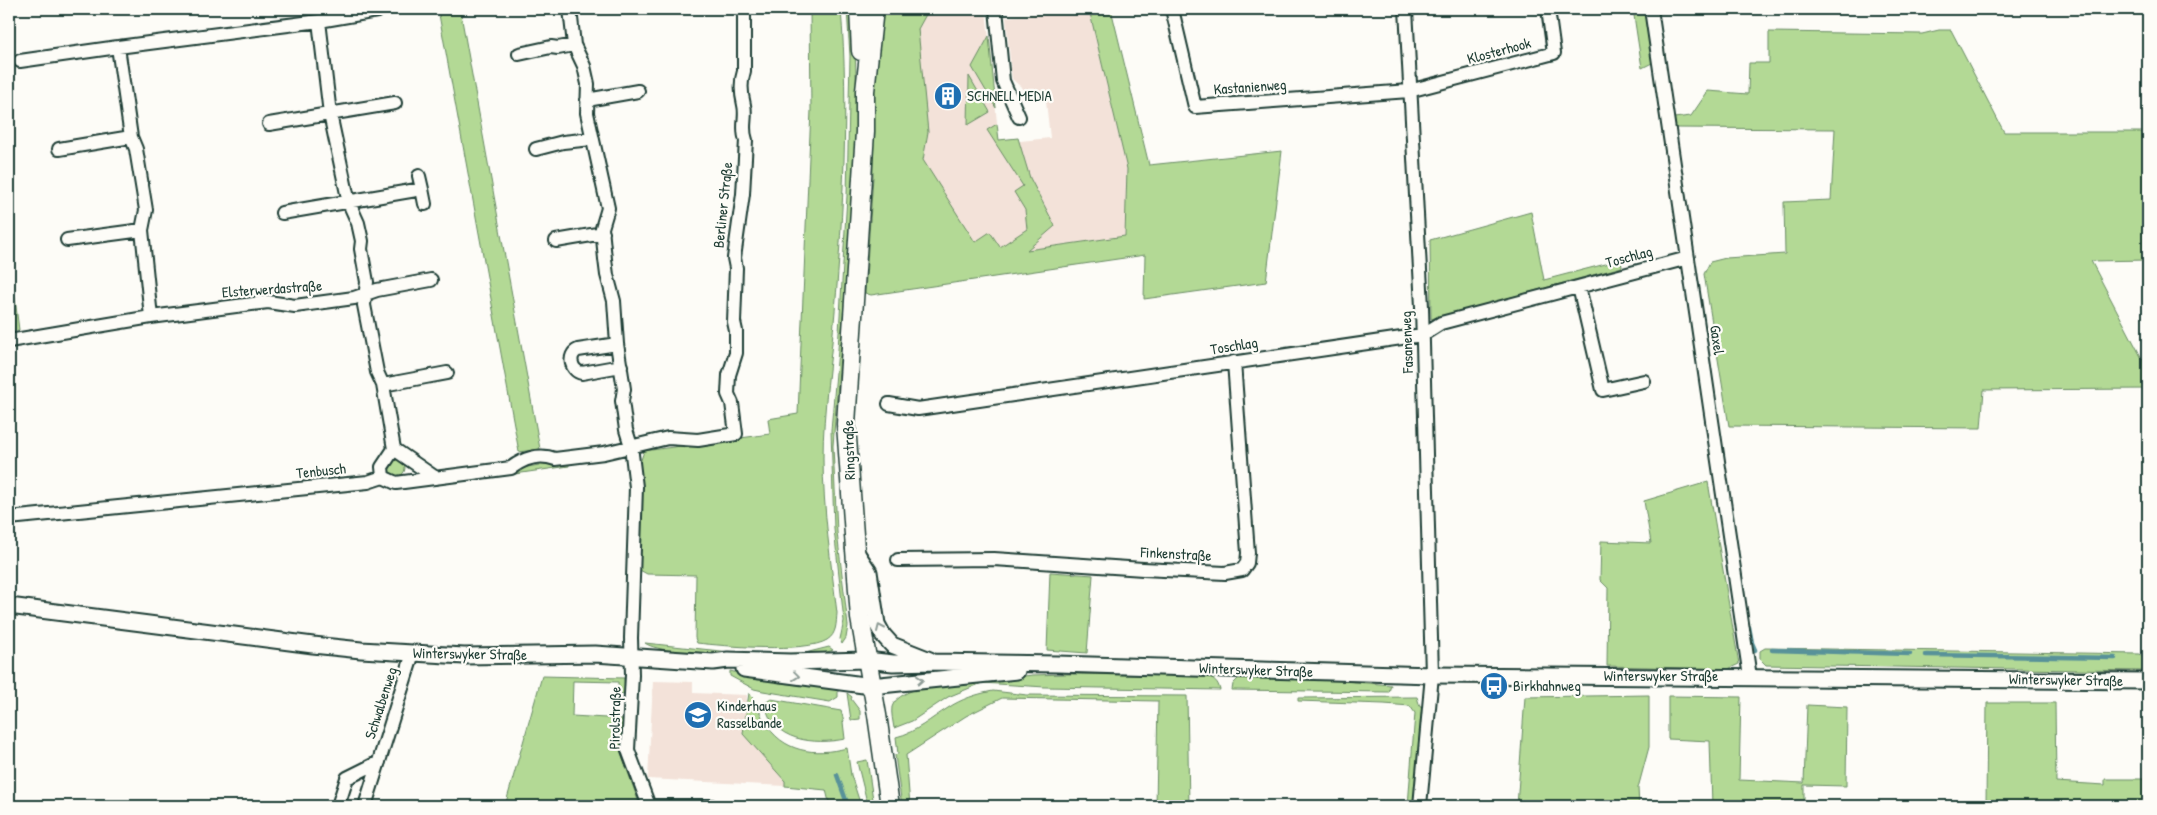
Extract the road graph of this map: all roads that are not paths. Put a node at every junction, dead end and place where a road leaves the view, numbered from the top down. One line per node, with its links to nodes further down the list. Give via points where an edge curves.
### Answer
1 (570, 9): 12 (street)
2 (744, 9): 51 (street, Berliner Straße, via 741,99 746,140 734,258 736,353 729,375 728,394)
3 (859, 9): 17 (main road, Ringstraße)
4 (874, 9): 17 (main road, Ringstraße)
5 (996, 9): 22 (street, via 1003,80)
6 (1172, 9): 18 (street, Kastanienweg, via 1195,107)
7 (1406, 9): 18 (street, Fasanenweg)
8 (1548, 9): 18 (street, Klosterhook, via 1554,53)
9 (1651, 9): 37 (street, Gaxel)
10 (377, 11): 11 (street)
11 (319, 21): 13 (street); 21 (street)
12 (574, 45): 14 (street, via 551,46); 19 (street, via 584,66)
13 (118, 48): 15 (street); 24 (street)
14 (519, 54)
15 (20, 61)
16 (638, 91): 19 (street)
17 (865, 91): 57 (main road, Ringstraße, via 846,424)
18 (1409, 91): 42 (street, Fasanenweg)
19 (587, 100): 25 (street)
20 (396, 103): 21 (street)
21 (330, 114): 23 (street); 30 (street)
22 (1019, 117)
23 (269, 124)
24 (131, 137): 26 (street); 33 (street, via 146,210)
25 (592, 139): 27 (street); 34 (street, via 608,208)
26 (59, 149)
27 (536, 149)
28 (420, 176): 29 (street)
29 (422, 189): 30 (street); 31 (street)
30 (349, 202): 32 (street); 40 (street, via 362,241 367,282)
31 (425, 204)
32 (282, 214)
33 (142, 230): 35 (street); 41 (street)
34 (603, 233): 36 (street); 44 (street)
35 (66, 240)
36 (556, 241)
37 (1688, 258): 39 (street, Toschlag); 67 (street, Gaxel)
38 (431, 280): 40 (street, Elsterwerdastraße)
39 (1579, 287): 42 (street, Toschlag, via 1440,323); 48 (street, via 1603,390)
40 (364, 295): 41 (street, Elsterwerdastraße, via 295,306 268,302); 49 (street, via 377,372)
41 (151, 317): 43 (street, Elsterwerdastraße)
42 (1422, 335): 45 (street, Toschlag); 66 (street, Fasanenweg)
43 (9, 340)
44 (617, 344): 46 (street); 46 (street, via 578,350 571,356 577,372)
45 (1234, 362): 50 (street, Toschlag, via 918,409); 58 (street, Finkenstraße, via 1248,553 1242,570 1225,573 994,559)
46 (620, 366): 52 (street, via 626,430)
47 (447, 373): 49 (street)
48 (1644, 381)
49 (383, 385): 53 (street)
50 (888, 404)
51 (736, 434): 52 (street, Tenbusch, via 698,440 668,438)
52 (631, 446): 55 (street, Tenbusch, via 555,459 547,456 523,459 511,468); 61 (street, via 636,487)
53 (394, 450): 54 (street, via 382,467); 55 (street)
54 (383, 477): 55 (street, Tenbusch, via 396,483); 56 (street, Tenbusch, via 368,482 251,495)
55 (436, 478)
56 (9, 518)
57 (854, 549): 62 (main road, Ringstraße); 64 (street, Winterswyker Straße, one-way to 57, via 892,645 883,635 877,624 870,572)
58 (898, 560)
59 (9, 606): 60 (street, Winterswyker Straße, via 312,645)
60 (413, 653): 61 (street, Winterswyker Straße); 70 (street, Schwalbenweg)
61 (632, 656): 63 (street, Winterswyker Straße); 73 (street, Pirolstraße, via 628,750)
62 (866, 660): 63 (street, Winterswyker Straße); 64 (street, Winterswyker Straße, via 893,664); 69 (main road, Ringstraße)
63 (713, 662): 69 (street, one-way to 69)
64 (934, 662): 65 (street, Winterswyker Straße)
65 (1082, 666): 66 (street, Winterswyker Straße); 69 (street, one-way to 65, via 1021,671 1056,671)
66 (1432, 675): 67 (street, Winterswyker Straße); 76 (street)
67 (1750, 677): 68 (street, Winterswyker Straße)
68 (2148, 681)
69 (871, 686): 75 (main road, Ringstraße)
70 (379, 762): 71 (street, Schwalbenweg, via 347,778); 72 (street, Schwalbenweg)
71 (338, 806)
72 (365, 806)
73 (649, 806): 74 (street)
74 (711, 806)
75 (890, 806)
76 (1420, 806)

